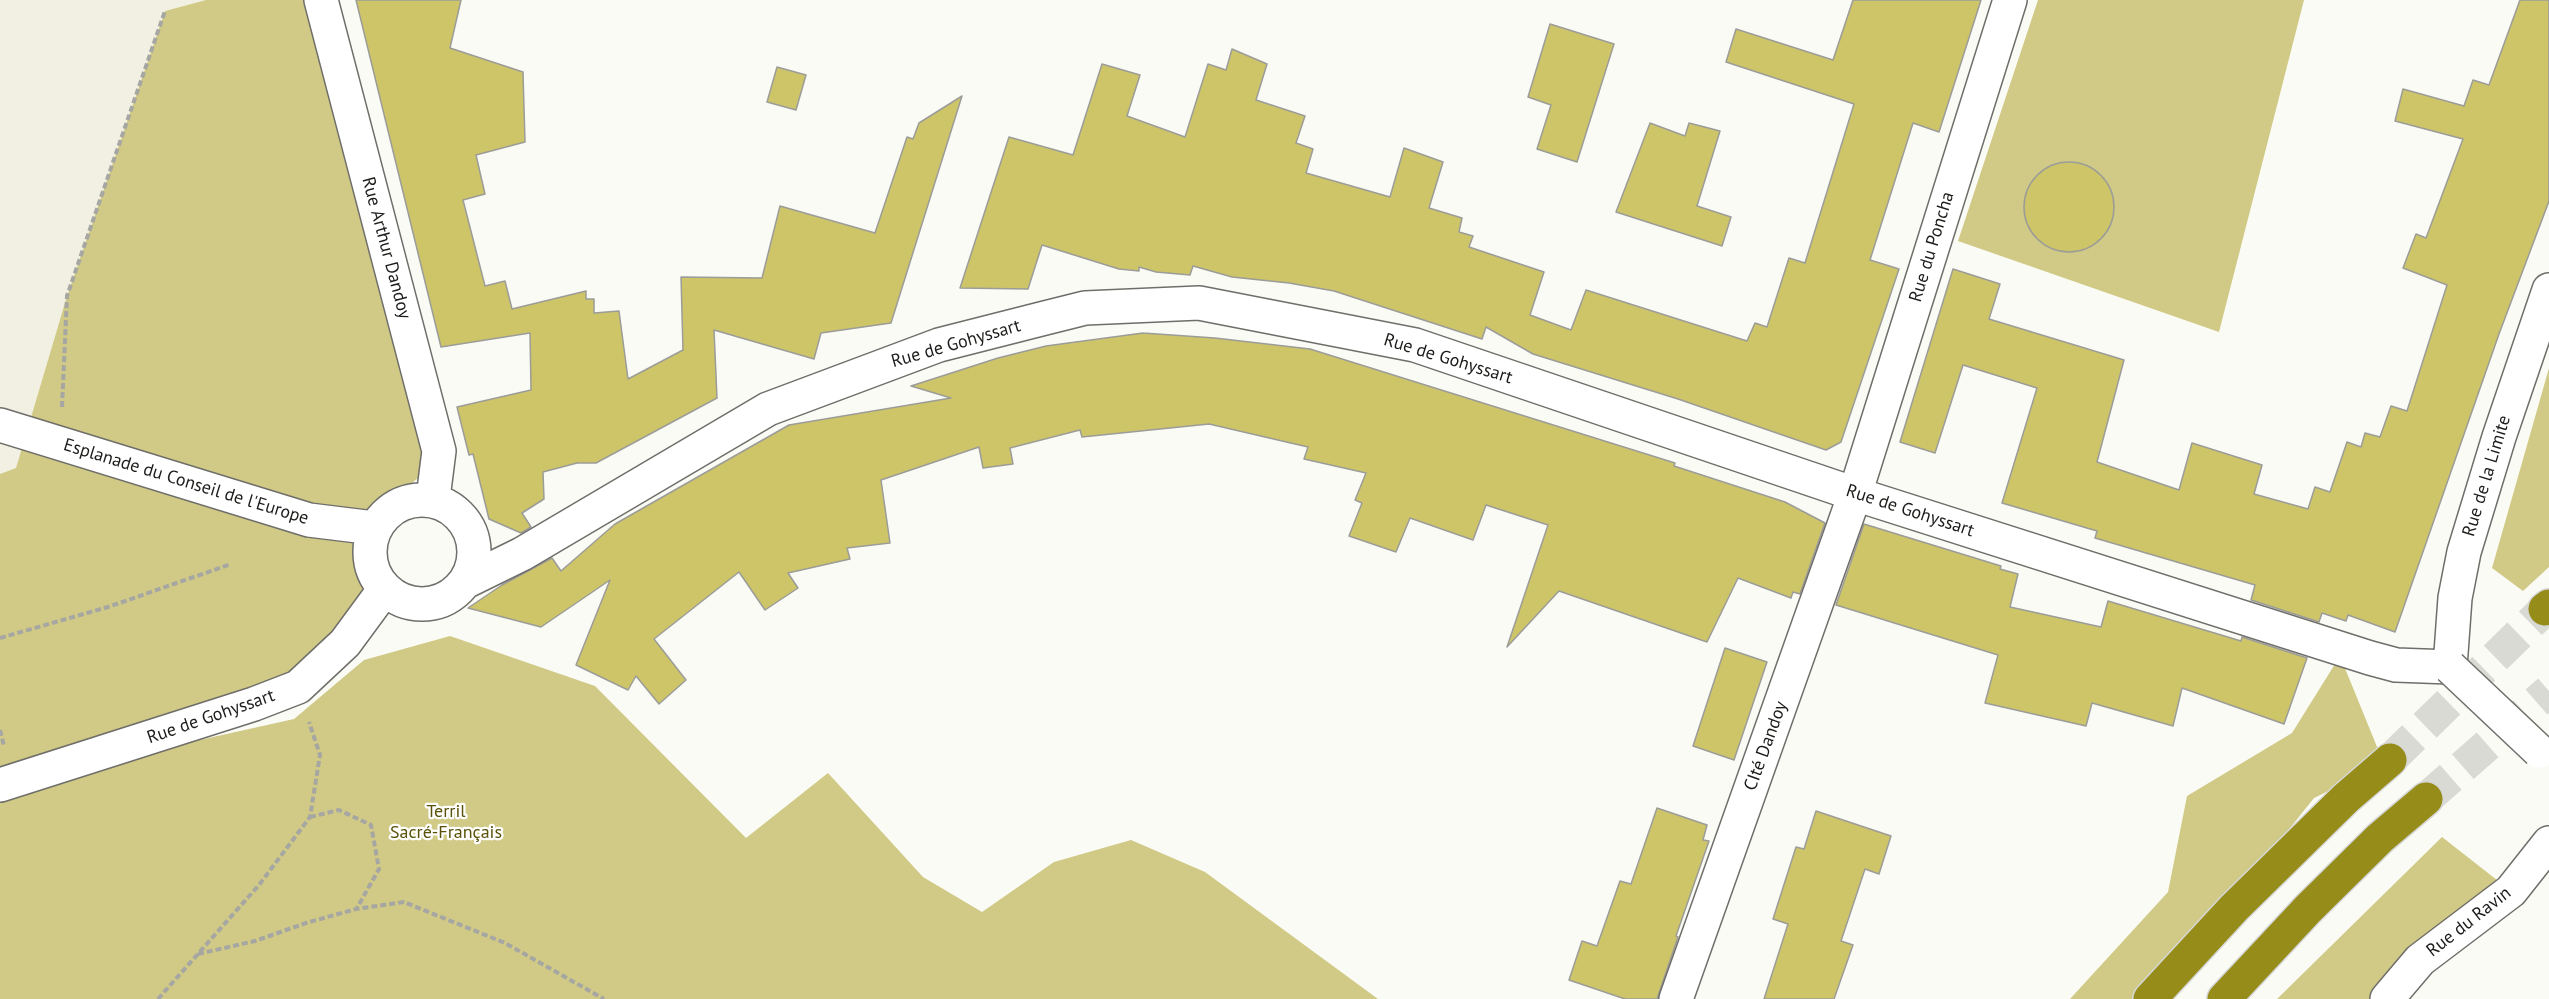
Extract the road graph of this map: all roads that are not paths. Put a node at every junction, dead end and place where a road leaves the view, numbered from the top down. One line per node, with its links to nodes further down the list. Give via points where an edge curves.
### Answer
1 (321, 0): 6 (street, Rue Arthur Dandoy, via 439,451)
2 (2010, 0): 5 (street, Rue du Poncha)
3 (2549, 290): 10 (street, Rue de la Limite, via 2475,511 2461,566)
4 (0, 425): 7 (street, Esplanade du Conseil de l'Europe, via 309,520)
5 (1855, 494): 8 (street, Rue de Gohyssart, via 1415,345 1199,303 1085,308 939,345 768,409 522,554); 10 (street, Rue de Gohyssart, via 2370,658 2396,665); 16 (street, CIté Dandoy)
6 (433, 498): 7 (street, via 398,503); 8 (street, via 463,515 477,548)
7 (374, 528): 9 (street, via 369,561)
8 (467, 582): 9 (street, Rue de Gohyssart, via 443,602 423,604 412,604)
9 (384, 590): 13 (street, Rue de Gohyssart, via 345,643 297,687)
10 (2450, 667): 11 (street, bridge)
11 (2544, 753)
12 (2390, 760): 17 (highway, via 2234,908)
13 (0, 785)
14 (2426, 799): 18 (highway, via 2308,909)
15 (2549, 843): 19 (street, Rue du Ravin, via 2511,891 2420,960)
16 (1676, 999)
17 (2150, 999)
18 (2224, 999)
19 (2387, 999)

